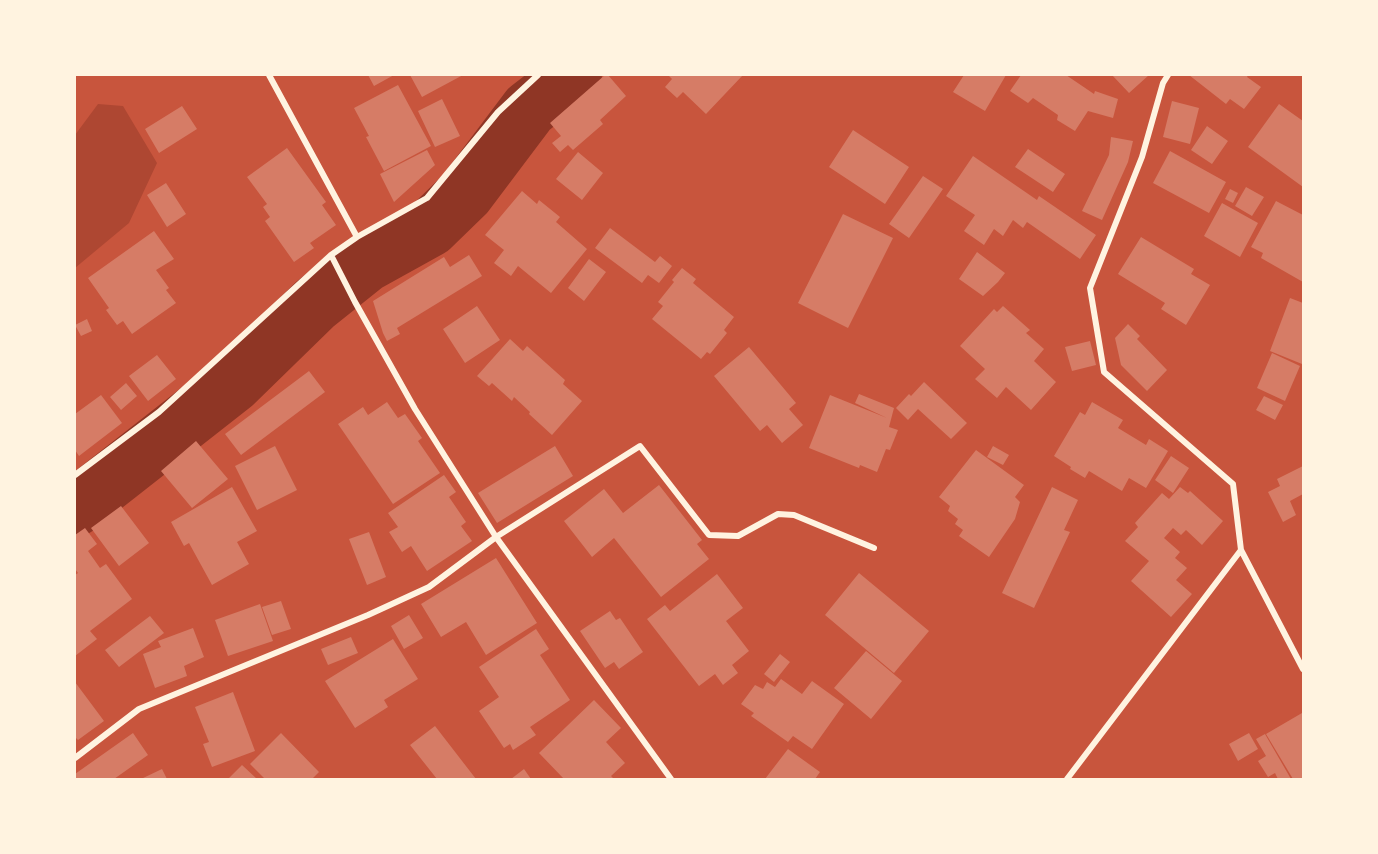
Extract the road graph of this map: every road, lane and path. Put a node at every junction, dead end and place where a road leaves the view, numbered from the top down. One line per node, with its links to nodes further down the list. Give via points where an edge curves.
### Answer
1 (269, 75): 4 (street)
2 (538, 75): 4 (street, via 498,112 427,198)
3 (1168, 75): 9 (street, via 1142,157 1089,288 1104,372 1233,484)
4 (357, 237): 5 (street)
5 (331, 255): 6 (street, via 159,412); 7 (street, via 415,409)
6 (75, 475)
7 (496, 537): 8 (street, via 640,446 709,535 738,536 778,514 794,515); 11 (street, via 429,587 139,709); 12 (street)
8 (874, 548)
9 (1241, 550): 10 (street); 13 (street)
10 (1303, 669)
11 (75, 758)
12 (671, 779)
13 (1067, 779)

